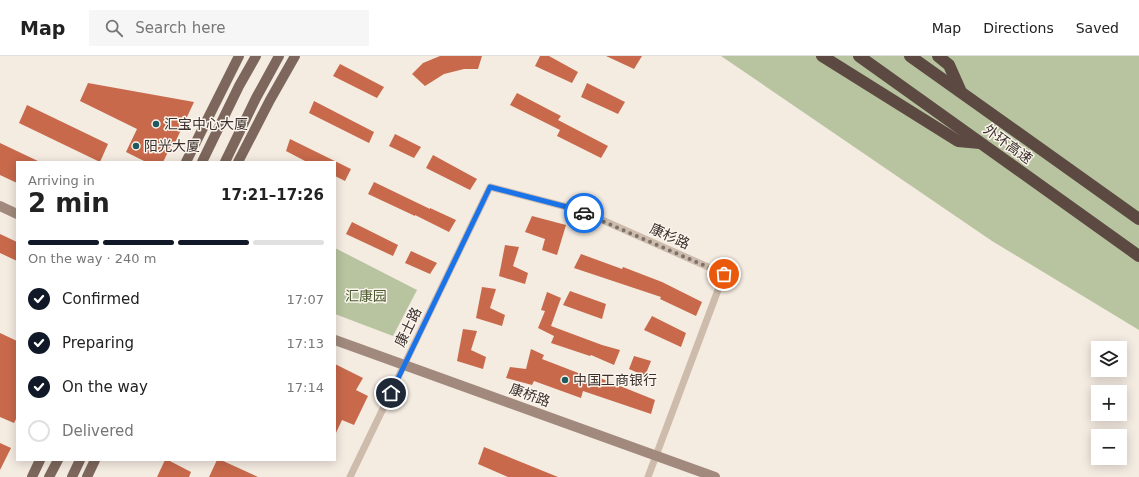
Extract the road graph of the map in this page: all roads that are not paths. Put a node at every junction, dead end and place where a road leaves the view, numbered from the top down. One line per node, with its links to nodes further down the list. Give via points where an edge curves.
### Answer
1 (239, 56): 11 (main road)
2 (256, 56): 12 (main road)
3 (279, 56): 13 (main road)
4 (295, 56): 14 (main road)
5 (822, 56): 10 (highway, via 958,141)
6 (859, 56): 10 (highway, 外环高速)
7 (910, 56): 9 (highway, 外环高速)
8 (938, 56): 9 (highway, via 949,65)
9 (962, 93): 18 (highway, 外环高速)
10 (981, 143): 19 (highway, 外环高速)
11 (186, 161)
12 (202, 161)
13 (225, 161)
14 (239, 161)
15 (490, 187): 21 (street, 康士路); 22 (street, 康杉路, via 591,215 724,274)
16 (0, 206): 17 (main road)
17 (16, 214)
18 (1139, 219)
19 (1139, 256)
20 (336, 340): 21 (main road, 康桥路)
21 (405, 365): 22 (main road, 康桥路); 31 (street, 康士路)
22 (656, 456): 32 (street, 康杉路); 33 (main road, 康桥路)
23 (40, 461): 27 (main road)
24 (57, 461): 28 (main road)
25 (80, 461): 29 (main road)
26 (95, 461): 30 (main road)
27 (32, 477)
28 (49, 477)
29 (72, 477)
30 (87, 477)
31 (350, 477)
32 (648, 477)
33 (716, 477)

